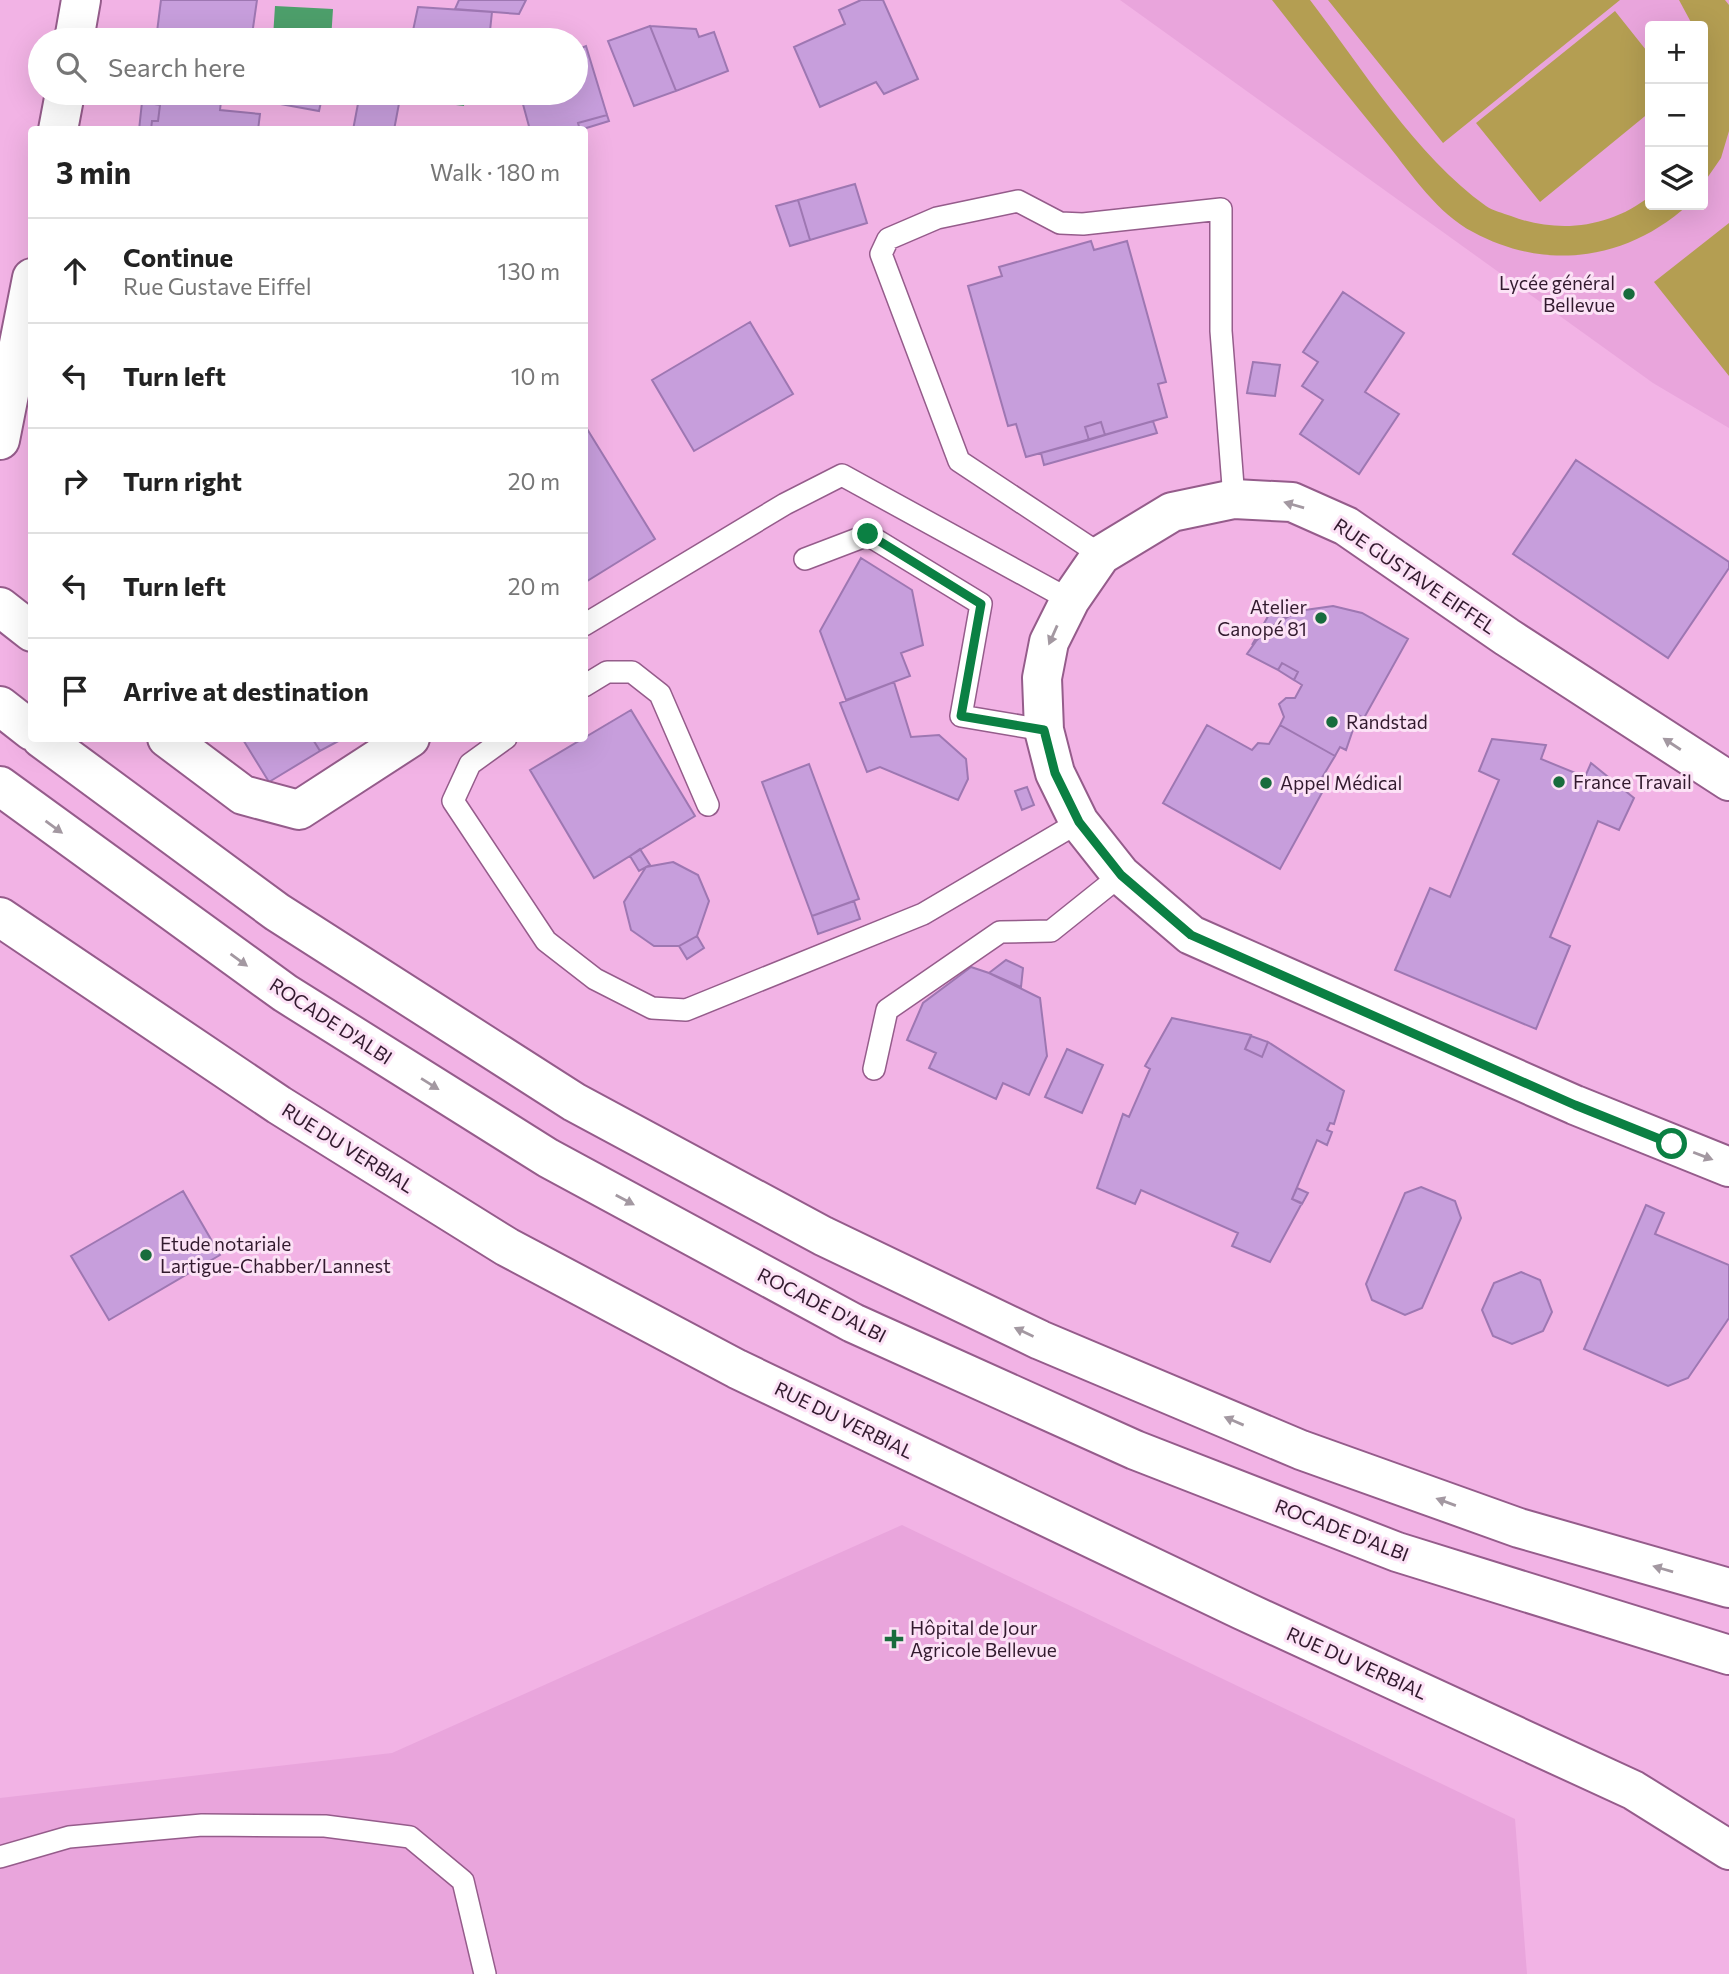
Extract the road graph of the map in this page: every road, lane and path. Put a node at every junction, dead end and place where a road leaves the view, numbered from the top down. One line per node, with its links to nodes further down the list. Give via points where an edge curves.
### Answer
1 (82, 0): 2 (main road)
2 (76, 28)
3 (63, 105): 4 (main road)
4 (59, 126)
5 (28, 298): 6 (main road)
6 (0, 440)
7 (1234, 499): 8 (main road, RUE GUSTAVE EIFFEL, via 1172,512); 8 (lane, via 1221,331 1221,209 1083,224 1060,223 1018,201 937,218 888,239 881,254 959,461); 22 (main road, RUE GUSTAVE EIFFEL, one-way to 7, via 1346,526 1292,502)
8 (1101, 555): 10 (main road, RUE GUSTAVE EIFFEL)
9 (805, 558): 17 (lane, via 868,534 981,604 961,716)
10 (1070, 600): 12 (lane, via 842,475 785,504); 17 (main road, RUE GUSTAVE EIFFEL, one-way to 17, via 1049,642 1042,678)
11 (0, 607): 13 (main road)
12 (588, 623)
13 (28, 629)
14 (588, 684): 24 (lane, via 607,672 632,672 660,694)
15 (0, 706): 16 (main road)
16 (28, 728)
17 (1044, 730): 25 (main road, RUE GUSTAVE EIFFEL, via 1055,773)
18 (46, 742): 30 (main road, one-way to 18, via 1519,1528 1301,1450 1040,1340 823,1236 551,1087 277,912)
19 (172, 742): 20 (main road, via 243,795 299,810)
20 (404, 742)
21 (500, 742): 25 (lane, via 470,764 453,801 546,941 594,979 652,1008 686,1010 923,914)
22 (1729, 781)
23 (0, 786): 31 (main road, ROCADE D'ALBI, one-way to 31, via 308,1008 548,1158 853,1323 1135,1450 1397,1552)
24 (708, 805)
25 (1079, 822): 26 (main road, RUE GUSTAVE EIFFEL)
26 (1121, 875): 28 (lane, via 1051,931 1000,932 887,1010); 29 (main road, RUE GUSTAVE EIFFEL, one-way to 29, via 1191,935 1575,1105)
27 (0, 917): 32 (main road, RUE DU VERBIAL, via 279,1105 507,1247 787,1393 1633,1790)
28 (874, 1069)
29 (1729, 1167)
30 (1729, 1588)
31 (1729, 1655)
32 (1729, 1850)
33 (0, 1857): 34 (lane, via 69,1837 202,1825 325,1826 410,1837 463,1881)
34 (485, 1974)

